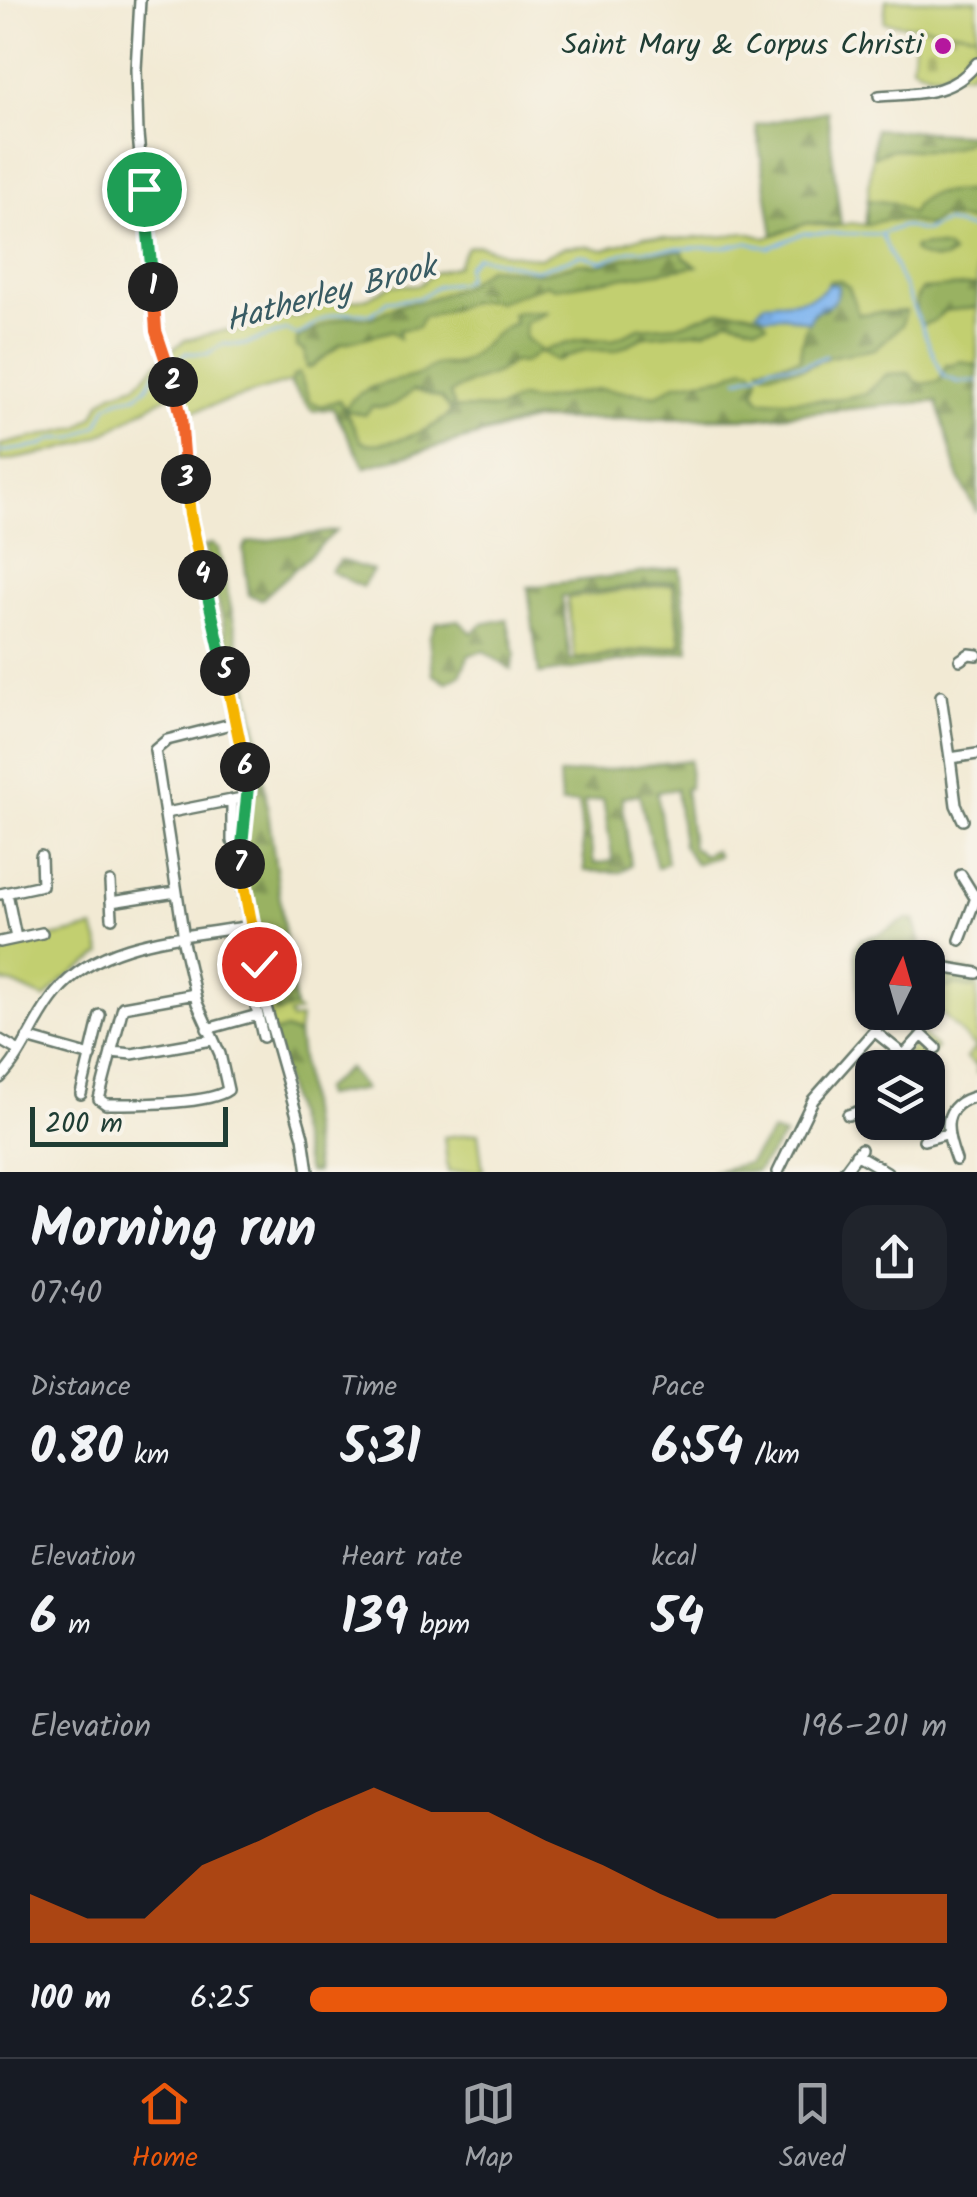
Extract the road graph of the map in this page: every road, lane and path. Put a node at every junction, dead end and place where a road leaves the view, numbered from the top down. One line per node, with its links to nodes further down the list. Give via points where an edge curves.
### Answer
1 (140, 0): 19 (street, via 138,134 156,331 181,416 190,515 248,787 240,867)
2 (977, 63): 3 (street, via 942,92)
3 (879, 96)
4 (945, 702): 7 (street)
5 (227, 725): 8 (street, via 166,740 155,750)
6 (977, 754): 7 (street)
7 (950, 758): 9 (street)
8 (166, 813): 10 (street, via 235,799); 14 (street)
9 (958, 816)
10 (232, 841)
11 (41, 856): 15 (street, via 42,885)
12 (961, 875): 16 (street)
13 (110, 882): 17 (street)
14 (176, 892): 17 (street); 23 (street)
15 (3, 894): 22 (street)
16 (976, 895): 21 (street)
17 (111, 902): 18 (street)
18 (112, 918)
19 (251, 926): 23 (street); 48 (street)
20 (42, 933): 22 (street)
21 (964, 935)
22 (16, 938): 24 (street)
23 (183, 938): 27 (street); 34 (street, via 129,948 78,973 56,992)
24 (0, 942)
25 (945, 969): 26 (street)
26 (977, 974)
27 (195, 994): 31 (street); 41 (street, via 123,1007)
28 (254, 998): 29 (street)
29 (258, 1014): 31 (street); 33 (street)
30 (100, 1015): 42 (street)
31 (207, 1029): 36 (street)
32 (874, 1030): 38 (street); 49 (street, via 812,1100)
33 (263, 1037)
34 (27, 1038): 40 (street); 42 (street)
35 (0, 1040): 40 (street)
36 (212, 1040): 41 (street); 41 (street, via 228,1090 171,1102 99,1099)
37 (936, 1048): 39 (street, via 918,1032)
38 (898, 1050)
39 (907, 1050)
40 (20, 1051): 43 (street)
41 (112, 1052)
42 (90, 1056): 44 (street)
43 (0, 1078)
44 (80, 1094)
45 (977, 1096): 46 (street, via 952,1111)
46 (946, 1134): 47 (street)
47 (957, 1153)
48 (308, 1172)
49 (778, 1172)
50 (844, 1172): 51 (street, via 859,1151)
51 (887, 1172)

